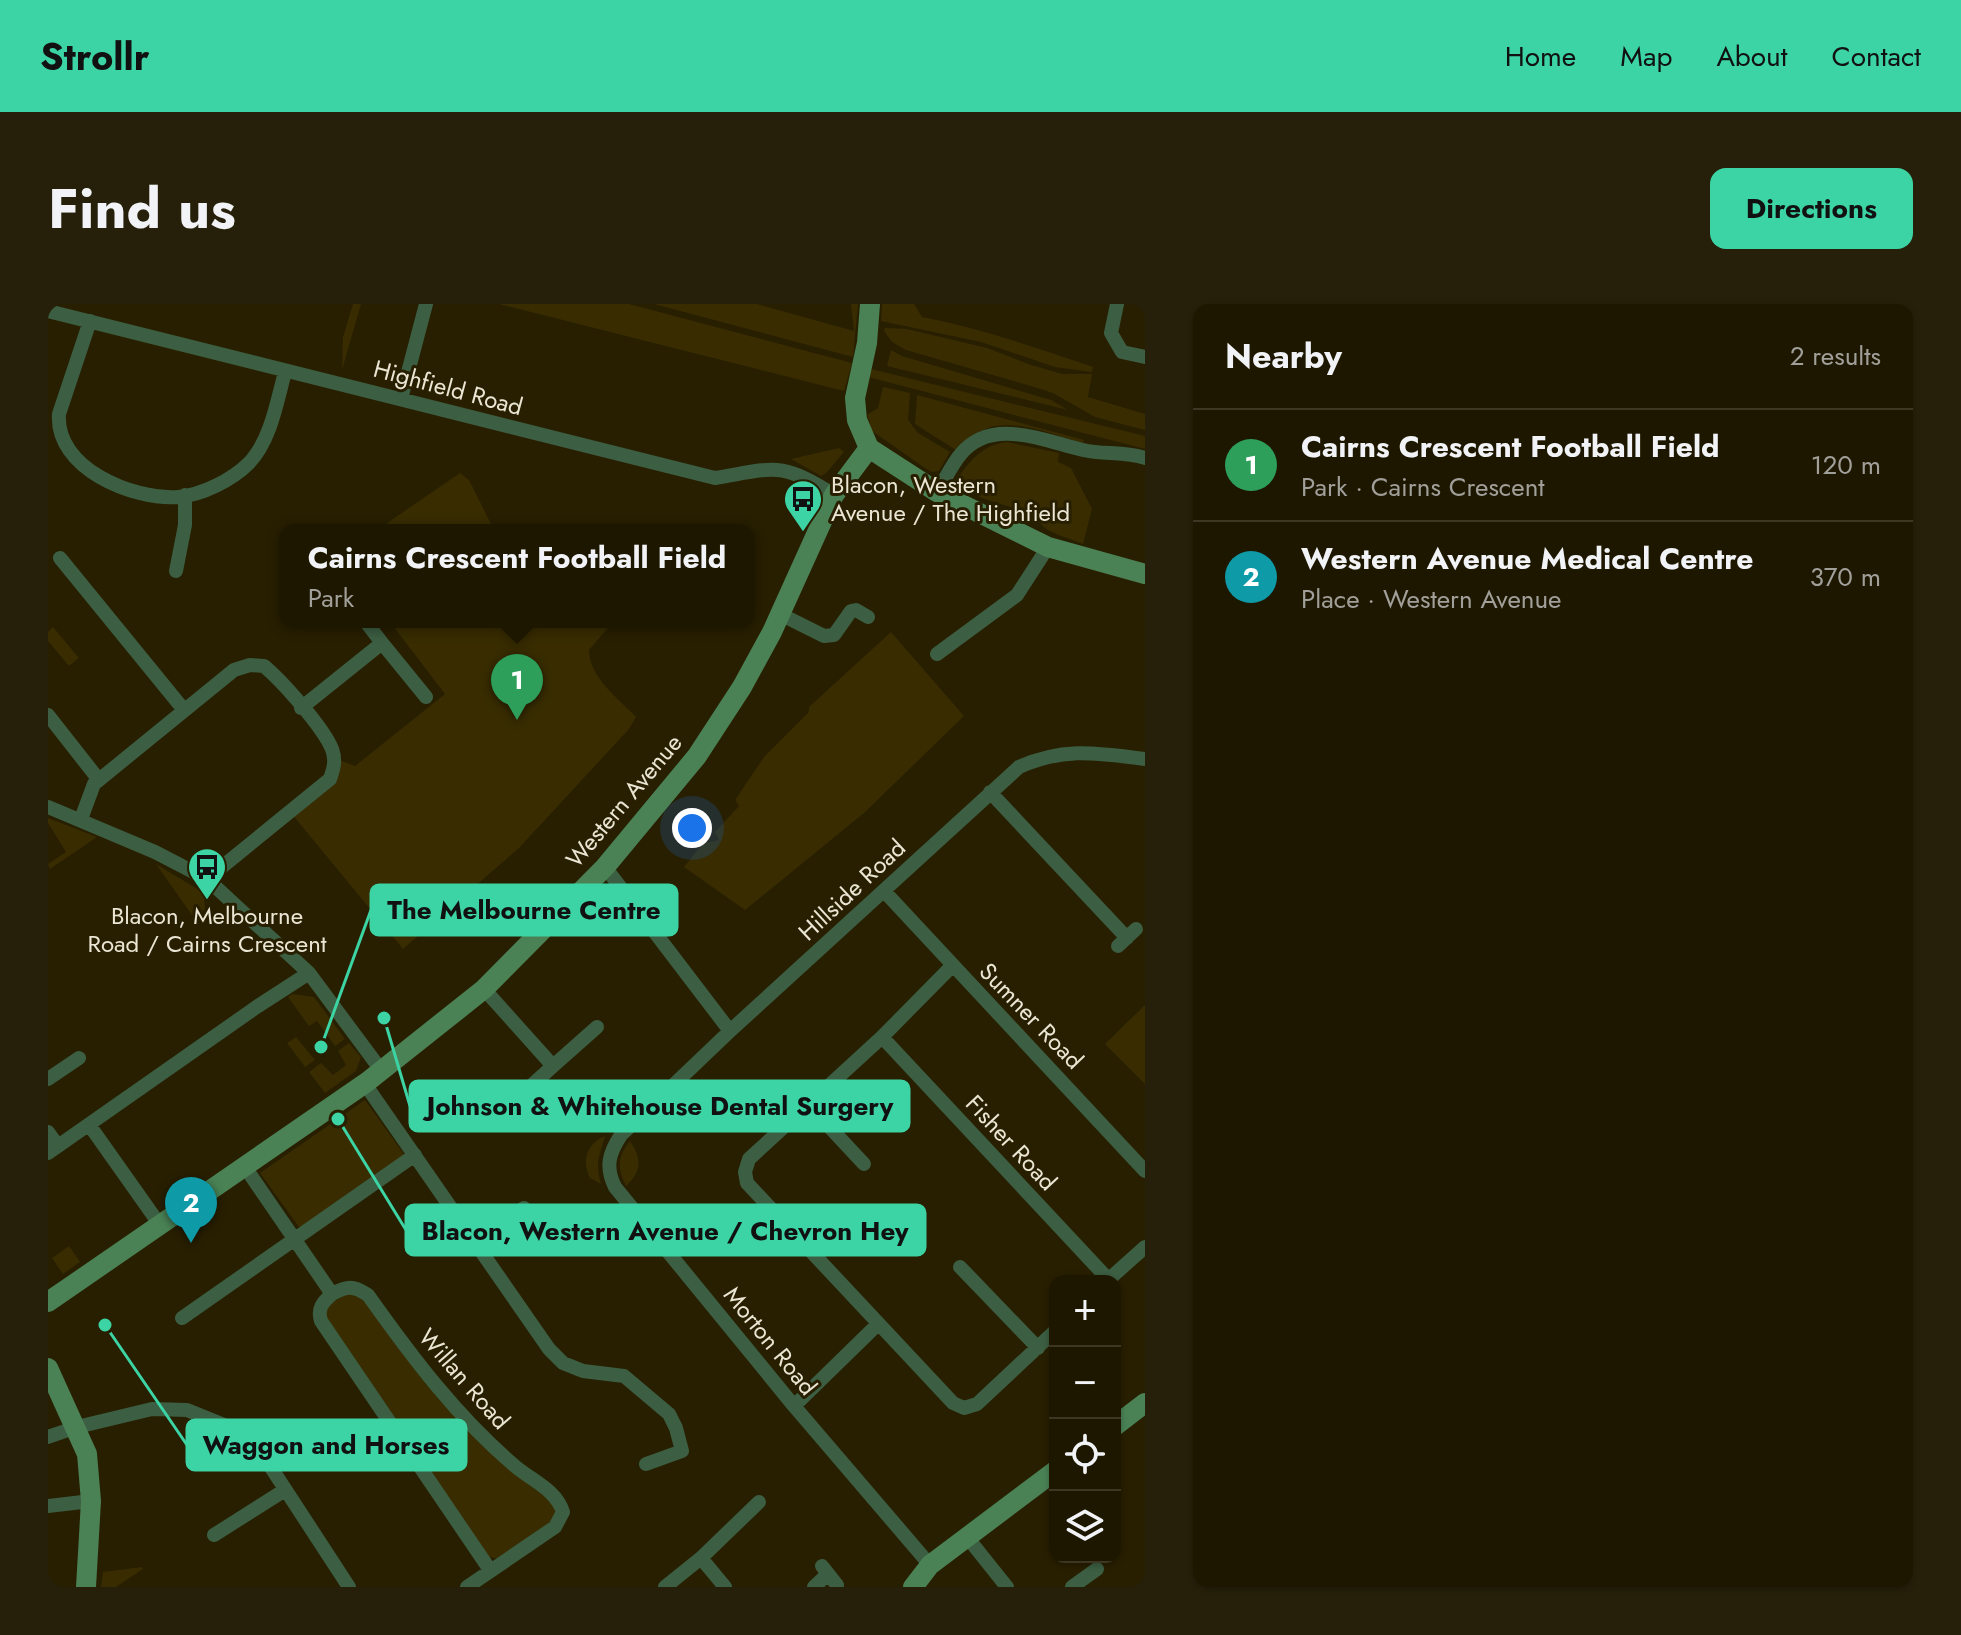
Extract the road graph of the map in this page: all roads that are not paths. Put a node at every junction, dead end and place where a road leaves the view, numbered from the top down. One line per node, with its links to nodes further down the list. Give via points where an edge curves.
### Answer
1 (426, 304): 8 (street)
2 (870, 304): 10 (street, via 855,398 857,420)
3 (1117, 304): 6 (street, via 1111,333 1122,352)
4 (48, 311): 5 (street, Highfield Road)
5 (90, 321): 7 (street, Highfield Road); 9 (street)
6 (1145, 357)
7 (285, 372): 8 (street, Highfield Road); 13 (street, via 272,419 252,460 236,475)
8 (401, 399): 14 (street, Highfield Road, via 715,478 790,470)
9 (53, 426): 13 (street, via 71,453 99,477 132,491)
10 (869, 448): 12 (street); 14 (street, Western Avenue)
11 (1145, 458): 12 (street, via 1087,451 1013,432 995,434 960,455)
12 (937, 492): 15 (street)
13 (185, 495): 17 (street, via 185,525)
14 (834, 495): 19 (street, Western Avenue)
15 (1048, 547): 18 (street); 23 (street, via 1017,595)
16 (60, 558): 26 (street)
17 (174, 571)
18 (1145, 574)
19 (780, 614): 20 (street, via 824,636 834,635 851,611); 33 (street, Western Avenue, via 742,687 697,756)
20 (868, 617)
21 (371, 628): 22 (street)
22 (382, 643): 24 (street); 25 (street)
23 (945, 654)
24 (426, 697)
25 (301, 708): 26 (street, via 264,666 250,665 234,670); 34 (street, via 332,750 335,765 330,779)
26 (184, 710): 29 (street)
27 (48, 715): 29 (street)
28 (1145, 759): 30 (street, Hillside Road, via 1046,755 1019,767)
29 (99, 780): 32 (street)
30 (990, 792): 35 (street, Hillside Road); 36 (street)
31 (48, 807): 32 (street)
32 (81, 819): 34 (street)
33 (605, 867): 39 (street, Western Avenue); 41 (street)
34 (207, 879): 38 (street)
35 (884, 891): 37 (street, Sumner Road); 41 (street, Hillside Road)
36 (1127, 938)
37 (952, 966): 42 (street); 57 (street, Sumner Road)
38 (309, 973): 45 (street); 50 (street)
39 (484, 989): 44 (street); 45 (street, Western Avenue)
40 (597, 1027): 44 (street)
41 (730, 1031): 52 (street, Hillside Road)
42 (882, 1037): 49 (street); 64 (street, Fisher Road)
43 (79, 1058): 46 (street)
44 (553, 1066): 48 (street)
45 (381, 1070): 47 (street, Western Avenue)
46 (48, 1079)
47 (365, 1084): 54 (street); 56 (street, Western Avenue)
48 (511, 1104)
49 (808, 1104): 55 (street); 69 (street, via 749,1159 747,1183)
50 (90, 1126): 53 (street); 59 (street)
51 (48, 1132): 53 (street)
52 (621, 1135): 74 (street, Morton Road, via 608,1162 615,1187)
53 (53, 1150)
54 (415, 1155): 60 (street); 61 (street)
55 (864, 1164)
56 (245, 1167): 59 (street, Western Avenue); 60 (street)
57 (1145, 1171)
58 (524, 1208): 61 (street)
59 (160, 1225): 67 (street, Western Avenue)
60 (296, 1239): 66 (street); 68 (street)
61 (476, 1242): 78 (street, via 563,1363 624,1376 669,1414 682,1451)
62 (1145, 1247): 65 (street)
63 (961, 1267): 71 (street)
64 (1103, 1275)
65 (1114, 1275)
66 (332, 1294): 89 (street, via 322,1303 321,1321); 89 (street, Willan Road, via 347,1286 368,1295 469,1425 559,1499 563,1512 555,1527)
67 (48, 1302)
68 (182, 1318)
69 (878, 1324): 71 (street, via 953,1403 964,1408 977,1404); 74 (street)
70 (1049, 1337): 71 (street)
71 (1038, 1348)
72 (48, 1368): 76 (street)
73 (1145, 1403): 75 (street)
74 (794, 1406): 87 (street, Morton Road)
75 (1121, 1421)
76 (77, 1427): 77 (street); 80 (street, via 152,1409 187,1410 251,1441); 81 (street, via 87,1454)
77 (48, 1437)
78 (646, 1464)
79 (1049, 1476): 85 (street)
80 (285, 1490): 84 (street); 92 (street)
81 (91, 1501): 83 (street); 91 (street)
82 (759, 1502): 86 (street)
83 (48, 1506)
84 (214, 1535)
85 (967, 1537): 87 (street); 98 (street)
86 (701, 1558): 94 (street); 95 (street)
87 (930, 1565): 97 (street)
88 (1097, 1568): 99 (street)
89 (490, 1570): 93 (street)
90 (829, 1575): 96 (street)
91 (86, 1587)
92 (349, 1587)
93 (467, 1587)
94 (665, 1587)
95 (725, 1587)
96 (814, 1587)
97 (913, 1587)
98 (1007, 1587)
99 (1072, 1587)

